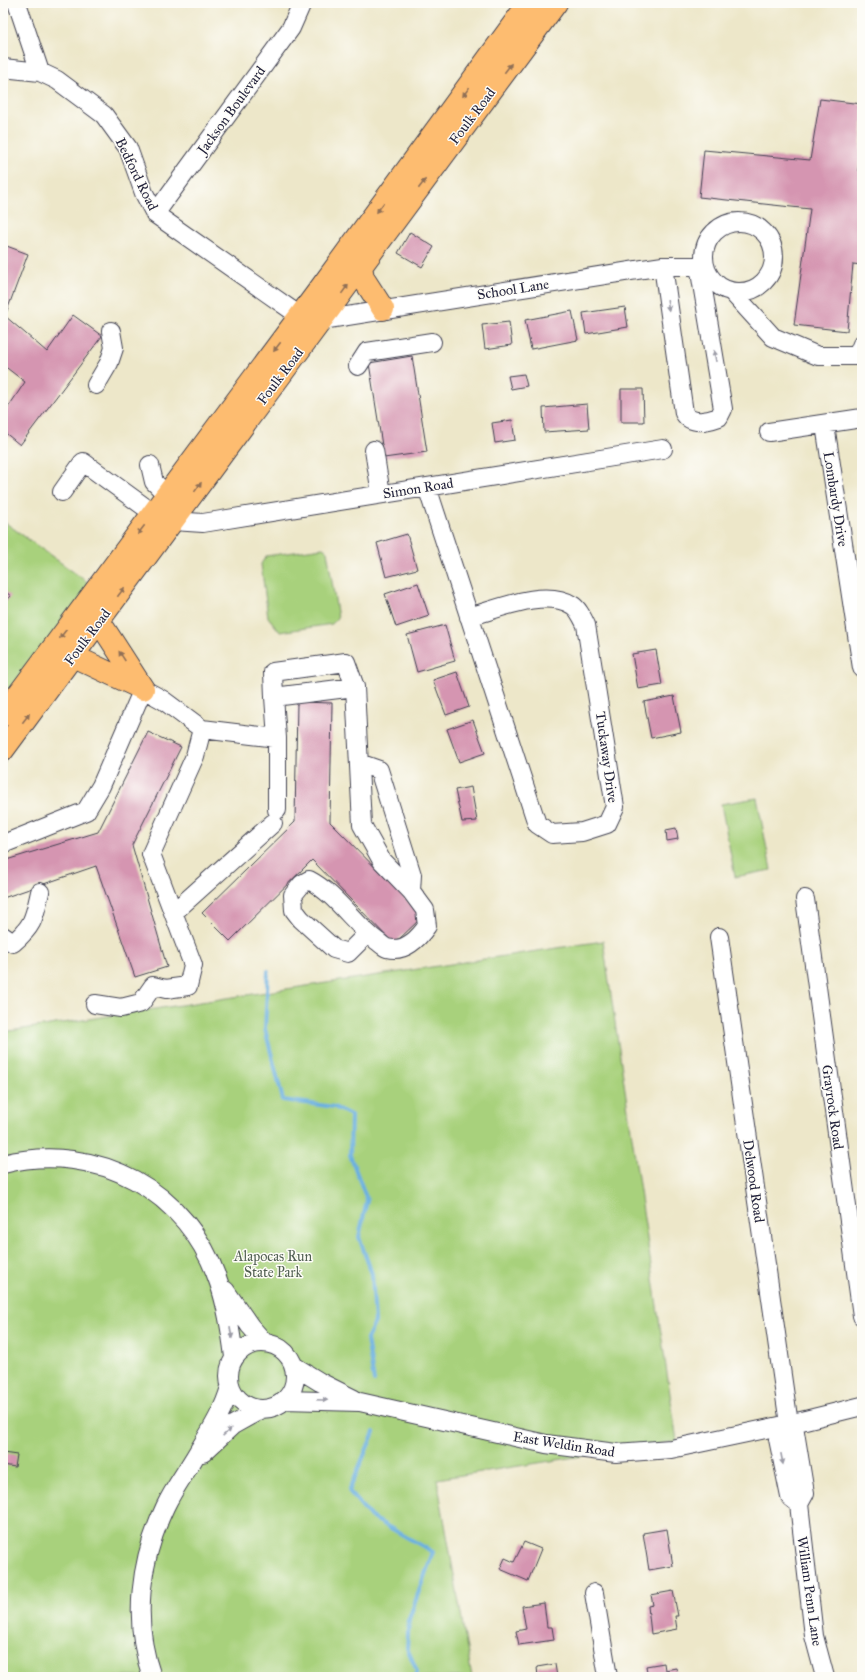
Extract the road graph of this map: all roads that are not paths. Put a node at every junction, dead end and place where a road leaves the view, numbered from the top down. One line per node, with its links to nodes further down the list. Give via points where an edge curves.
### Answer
1 (17, 3): 6 (street)
2 (302, 3): 7 (street, Jackson Boulevard, via 291,28)
3 (529, 3): 13 (main road, Foulk Road, one-way to 13)
4 (556, 3): 8 (main road, Foulk Road, one-way to 4)
5 (3, 68): 6 (street, Bedford Road)
6 (40, 72): 7 (street, Bedford Road, via 57,80 104,115 128,148 144,192)
7 (156, 214): 13 (street, Bedford Road)
8 (361, 266): 12 (main road, via 364,278); 14 (main road, Foulk Road, one-way to 8)
9 (663, 266): 10 (street, School Lane); 10 (street, one-way to 10, via 682,401 686,417 695,421 719,417 723,409); 12 (street, School Lane)
10 (702, 266): 11 (street, via 720,287); 11 (street, via 708,240 727,224 744,222 756,226 766,234 772,244 774,255 774,266 769,277 748,292)
11 (732, 292): 17 (street, via 774,337 818,356 857,356)
12 (383, 309): 14 (street, School Lane)
13 (300, 316): 14 (street, Bedford Road); 29 (main road, Foulk Road, one-way to 29)
14 (322, 320): 30 (main road, Foulk Road, one-way to 14)
15 (111, 332): 19 (street, via 114,348)
16 (432, 342): 18 (street, via 367,352)
17 (862, 344)
18 (358, 366)
19 (96, 385)
20 (862, 418): 21 (street)
21 (825, 425): 22 (street); 34 (street, Lombardy Drive)
22 (769, 432)
23 (663, 449): 26 (street, Simon Road)
24 (374, 450): 28 (street)
25 (150, 465): 29 (street, via 154,482)
26 (427, 487): 28 (street, Simon Road); 31 (street, Tuckaway Drive)
27 (62, 492): 30 (street, via 83,462)
28 (381, 494): 30 (street, Simon Road, via 204,523)
29 (167, 495): 30 (main road, Foulk Road)
30 (163, 517): 32 (main road, Foulk Road, one-way to 30); 38 (main road, Foulk Road, one-way to 38)
31 (469, 617): 31 (street, Tuckaway Drive, via 536,824 552,834 582,832 607,824 615,808 586,625 574,605 556,598 534,599)
32 (99, 621): 33 (main road, Foulk Road); 36 (main road, one-way to 32)
33 (73, 656): 36 (main road); 41 (main road, Foulk Road, one-way to 33)
34 (862, 668)
35 (355, 687): 37 (street); 37 (street, via 346,662 273,672); 42 (street)
36 (143, 689): 39 (street, via 163,700); 43 (street, via 101,786 86,811)
37 (274, 697): 40 (street)
38 (3, 716)
39 (202, 729): 40 (street); 47 (street, via 195,756 151,854)
40 (277, 738): 47 (street, via 275,817)
41 (4, 746)
42 (358, 763): 44 (street, via 362,825 382,861); 44 (street, via 379,770 412,874)
43 (3, 844)
44 (411, 891): 48 (street, via 425,910 427,926 418,940 404,947 387,948)
45 (40, 892): 49 (street, via 34,918 27,931 13,943)
46 (805, 900): 54 (street, Grayrock Road)
47 (174, 912): 51 (street, via 193,964 188,986 166,989 153,986 141,1003 121,1008)
48 (367, 934)
49 (3, 936)
50 (719, 937): 63 (street, Delwood Road)
51 (95, 1004)
52 (3, 1164): 53 (street, via 43,1157 70,1158 112,1170 146,1186 186,1222 204,1249)
53 (219, 1283): 55 (street); 56 (street, one-way to 56)
54 (862, 1316)
55 (265, 1343): 56 (street, via 245,1347); 57 (street, via 282,1350)
56 (234, 1357): 58 (street, via 228,1373)
57 (294, 1366): 59 (street, via 294,1386); 60 (street, East Weldin Road)
58 (230, 1387): 62 (street, via 242,1403 251,1408); 64 (street, via 227,1400)
59 (284, 1400): 60 (street, East Weldin Road, one-way to 60); 62 (street, via 273,1407)
60 (360, 1402): 63 (street, East Weldin Road, via 546,1444 599,1452 671,1449)
61 (862, 1406): 63 (street, East Weldin Road)
62 (262, 1409): 64 (street, one-way to 62, via 233,1425)
63 (789, 1424): 68 (street, William Penn Lane, via 795,1432 805,1493 799,1504 814,1636)
64 (188, 1468): 66 (street, via 163,1511 146,1565 142,1592 142,1636)
65 (594, 1593): 67 (street)
66 (152, 1677)
67 (608, 1677)
68 (825, 1677)

